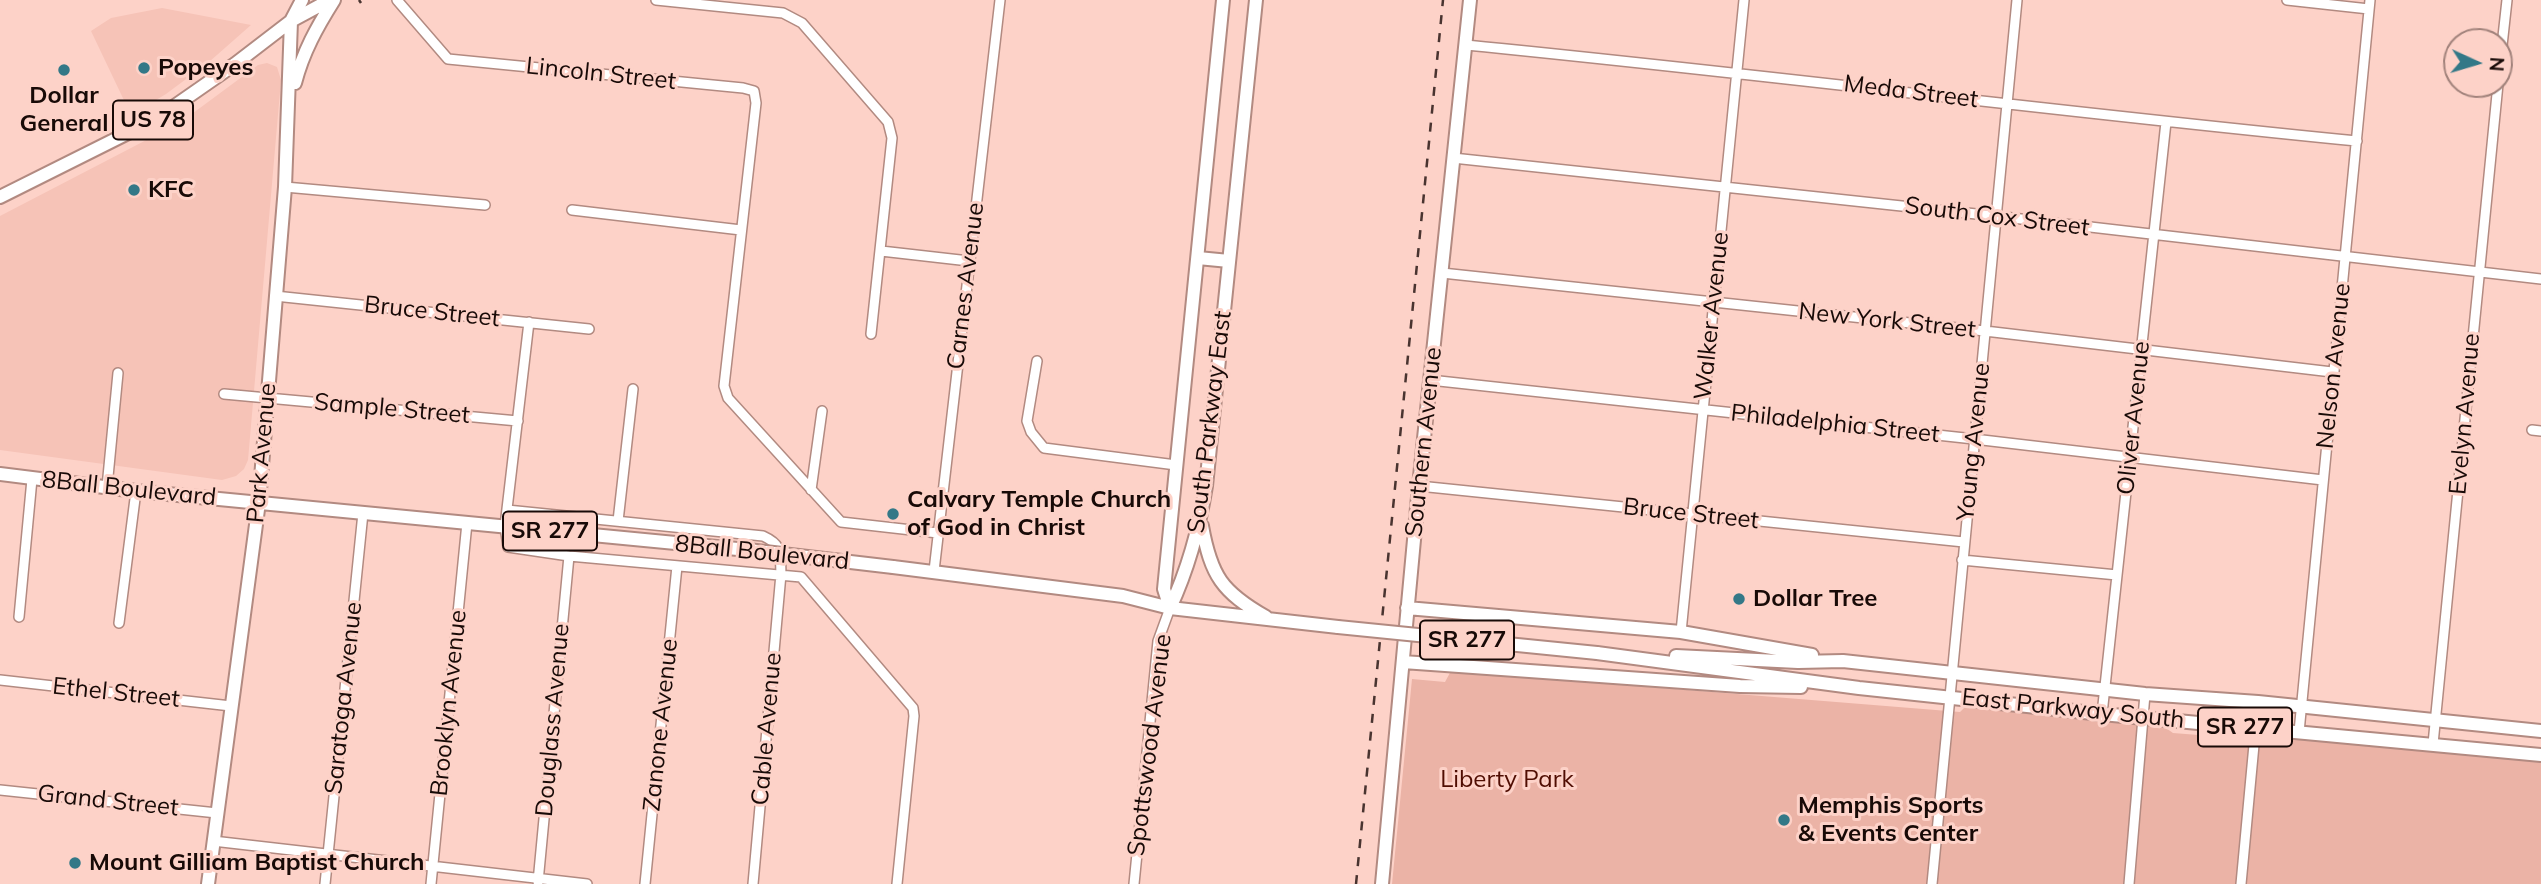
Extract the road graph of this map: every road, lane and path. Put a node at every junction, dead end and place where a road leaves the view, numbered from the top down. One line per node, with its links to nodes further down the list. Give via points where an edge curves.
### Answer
1 (302, 0): 14 (main road, US 78)
2 (332, 0): 14 (main road, US 78); 20 (main road, via 301,60)
3 (397, 0): 30 (street, Lincoln Street, via 448,59 754,92)
4 (656, 0): 32 (street, via 783,13 802,23 888,122 892,138)
5 (1000, 0): 35 (street, Carnes Avenue)
6 (1223, 0): 34 (main road, South Parkway East)
7 (1256, 0): 36 (main road, South Parkway East)
8 (1470, 0): 16 (main road, Southern Avenue)
9 (1744, 0): 17 (street, Walker Avenue)
10 (2017, 0): 19 (street, Young Avenue)
11 (2287, 0): 13 (street)
12 (2507, 0): 15 (street)
13 (2370, 5): 22 (street, Nelson Avenue)
14 (291, 21): 20 (main road, Park Avenue); 26 (main road, US 78, via 156,119)
15 (2504, 28)
16 (1466, 44): 17 (street, Meda Street); 23 (main road, Southern Avenue)
17 (1737, 71): 19 (street, Meda Street); 24 (street, Walker Avenue)
18 (2497, 98): 37 (street, Evelyn Avenue)
19 (2006, 103): 21 (street, Meda Street); 29 (street, Young Avenue)
20 (289, 111): 25 (main road, Park Avenue)
21 (2166, 122): 22 (street, Meda Street); 31 (street, Oliver Avenue)
22 (2357, 141): 33 (street, Nelson Avenue)
23 (1453, 158): 24 (street, South Cox Street); 38 (main road, Southern Avenue)
24 (1726, 186): 29 (street, South Cox Street); 41 (street, Walker Avenue)
25 (285, 187): 27 (street); 40 (main road, Park Avenue)
26 (0, 197)
27 (485, 205)
28 (572, 210): 30 (street)
29 (1995, 216): 31 (street, South Cox Street); 44 (street, Young Avenue)
30 (741, 230): 65 (street, via 724,386 729,398)
31 (2153, 235): 33 (street, South Cox Street); 46 (street, Oliver Avenue)
32 (881, 251): 35 (street); 45 (street)
33 (2345, 257): 37 (street, South Cox Street); 48 (street, Nelson Avenue)
34 (1198, 258): 36 (main road); 59 (main road, South Parkway East)
35 (969, 261): 75 (street, Carnes Avenue)
36 (1229, 261): 71 (main road, South Parkway East)
37 (2478, 271): 39 (street, South Cox Street); 103 (street, Evelyn Avenue)
38 (1442, 273): 41 (street, New York Street); 50 (main road, Southern Avenue)
39 (2541, 279)
40 (275, 296): 42 (street, Bruce Street); 53 (main road, Park Avenue)
41 (1713, 303): 44 (street, New York Street); 54 (street, Walker Avenue)
42 (529, 322): 43 (street, Bruce Street); 56 (street)
43 (589, 329)
44 (1985, 331): 46 (street, New York Street); 57 (street, Young Avenue)
45 (871, 334)
46 (2142, 350): 48 (street, New York Street); 58 (street, Oliver Avenue)
47 (1037, 362): 59 (street, via 1027,421 1044,448)
48 (2332, 372): 62 (street, Nelson Avenue)
49 (118, 373): 64 (street)
50 (1430, 380): 54 (street, Philadelphia Street); 63 (main road, Southern Avenue)
51 (633, 389): 72 (street)
52 (224, 394): 53 (street, Sample Street)
53 (267, 397): 56 (street, Sample Street); 67 (main road, Park Avenue)
54 (1703, 410): 57 (street, Philadelphia Street); 70 (street, Walker Avenue)
55 (822, 411): 65 (street)
56 (518, 421): 68 (street)
57 (1974, 439): 58 (street, Philadelphia Street); 76 (street, Young Avenue)
58 (2129, 458): 62 (street, Philadelphia Street); 82 (street, Oliver Avenue)
59 (1176, 465): 83 (main road, South Parkway East, via 1164,589)
60 (0, 474): 61 (main road, 8Ball Boulevard / SR 277)
61 (32, 479): 64 (main road, 8Ball Boulevard / SR 277); 85 (street)
62 (2323, 480): 100 (street, Nelson Avenue)
63 (1419, 486): 70 (street, Bruce Street); 84 (main road, Southern Avenue)
64 (107, 488): 66 (main road, 8Ball Boulevard / SR 277)
65 (811, 490): 75 (street, via 841,522)
66 (136, 491): 67 (main road, 8Ball Boulevard / SR 277); 87 (street)
67 (259, 502): 69 (main road, SR 277); 99 (main road, Park Avenue)
68 (507, 510): 72 (street); 74 (street)
69 (357, 512): 73 (main road, 8Ball Boulevard / SR 277); 112 (street, Saratoga Avenue)
70 (1691, 514): 76 (street, Bruce Street); 88 (street, Walker Avenue)
71 (1201, 520): 83 (main road, South Parkway East, via 1188,569); 86 (main road, via 1211,566 1221,584)
72 (618, 521): 81 (street, Cable Avenue, via 763,536 780,548)
73 (467, 523): 74 (main road, 8Ball Boulevard / SR 277); 113 (street, Brooklyn Avenue)
74 (505, 526): 77 (street, via 508,547); 80 (main road, 8Ball Boulevard / SR 277, bridge)
75 (938, 533): 80 (street, Carnes Avenue)
76 (1964, 542): 78 (street, Young Avenue)
77 (569, 556): 79 (street); 114 (street, Douglass Avenue)
78 (1962, 560): 82 (street); 92 (street, Young Avenue)
79 (677, 566): 81 (street); 119 (street, Zanone Avenue)
80 (934, 572): 83 (main road, 8Ball Boulevard / SR 277, via 1123,596)
81 (781, 574): 120 (street, Cable Avenue); 121 (street, via 801,577 913,708)
82 (2117, 575): 95 (street, Oliver Avenue)
83 (1170, 608): 86 (main road, East Parkway South / SR 277); 122 (street, Spottswood Avenue, via 1158,641)
84 (1408, 608): 88 (main road); 91 (main road, Southern Avenue)
85 (19, 617)
86 (1273, 621): 89 (main road, East Parkway South / SR 277, bridge)
87 (119, 623)
88 (1681, 632): 90 (main road)
89 (1602, 653): 90 (main road, East Parkway South / SR 277); 94 (main road, East Parkway South / SR 277)
90 (1843, 661): 92 (main road, East Parkway South / SR 277)
91 (1403, 662): 94 (main road, via 1740,686); 123 (main road, Southern Avenue)
92 (1951, 672): 95 (main road, East Parkway South / SR 277); 97 (street, Young Avenue)
93 (0, 680): 99 (street, Ethel Street)
94 (1859, 688): 97 (main road, East Parkway South / SR 277)
95 (2105, 689): 96 (main road, East Parkway South / SR 277); 101 (street, Oliver Avenue)
96 (2145, 694): 98 (main road, East Parkway South / SR 277); 102 (street)
97 (1950, 696): 101 (main road, East Parkway South / SR 277); 124 (street, Young Avenue)
98 (2258, 702): 100 (main road, East Parkway South / SR 277); 104 (street)
99 (232, 706): 110 (main road, Park Avenue)
100 (2301, 706): 103 (main road, East Parkway South / SR 277); 106 (street, Nelson Avenue)
101 (2102, 714): 102 (main road, East Parkway South / SR 277)
102 (2143, 717): 104 (main road, East Parkway South / SR 277); 125 (street)
103 (2435, 720): 105 (main road, East Parkway South / SR 277); 107 (street, Evelyn Avenue)
104 (2255, 728): 106 (main road, East Parkway South / SR 277); 126 (street)
105 (2541, 731)
106 (2299, 732): 107 (main road, East Parkway South / SR 277)
107 (2433, 744): 108 (main road, East Parkway South / SR 277)
108 (2541, 755)
109 (0, 790): 110 (street, Grand Street)
110 (217, 813): 111 (main road, Park Avenue)
111 (213, 841): 112 (street); 115 (main road, Park Avenue)
112 (328, 855): 113 (street); 116 (street, Saratoga Avenue)
113 (433, 866): 114 (street); 117 (street, Brooklyn Avenue)
114 (538, 881): 118 (street)
115 (208, 884)
116 (325, 884)
117 (431, 884)
118 (587, 884)
119 (645, 884)
120 (753, 884)
121 (897, 884)
122 (1134, 884)
123 (1382, 884)
124 (1932, 884)
125 (2129, 884)
126 (2241, 884)

